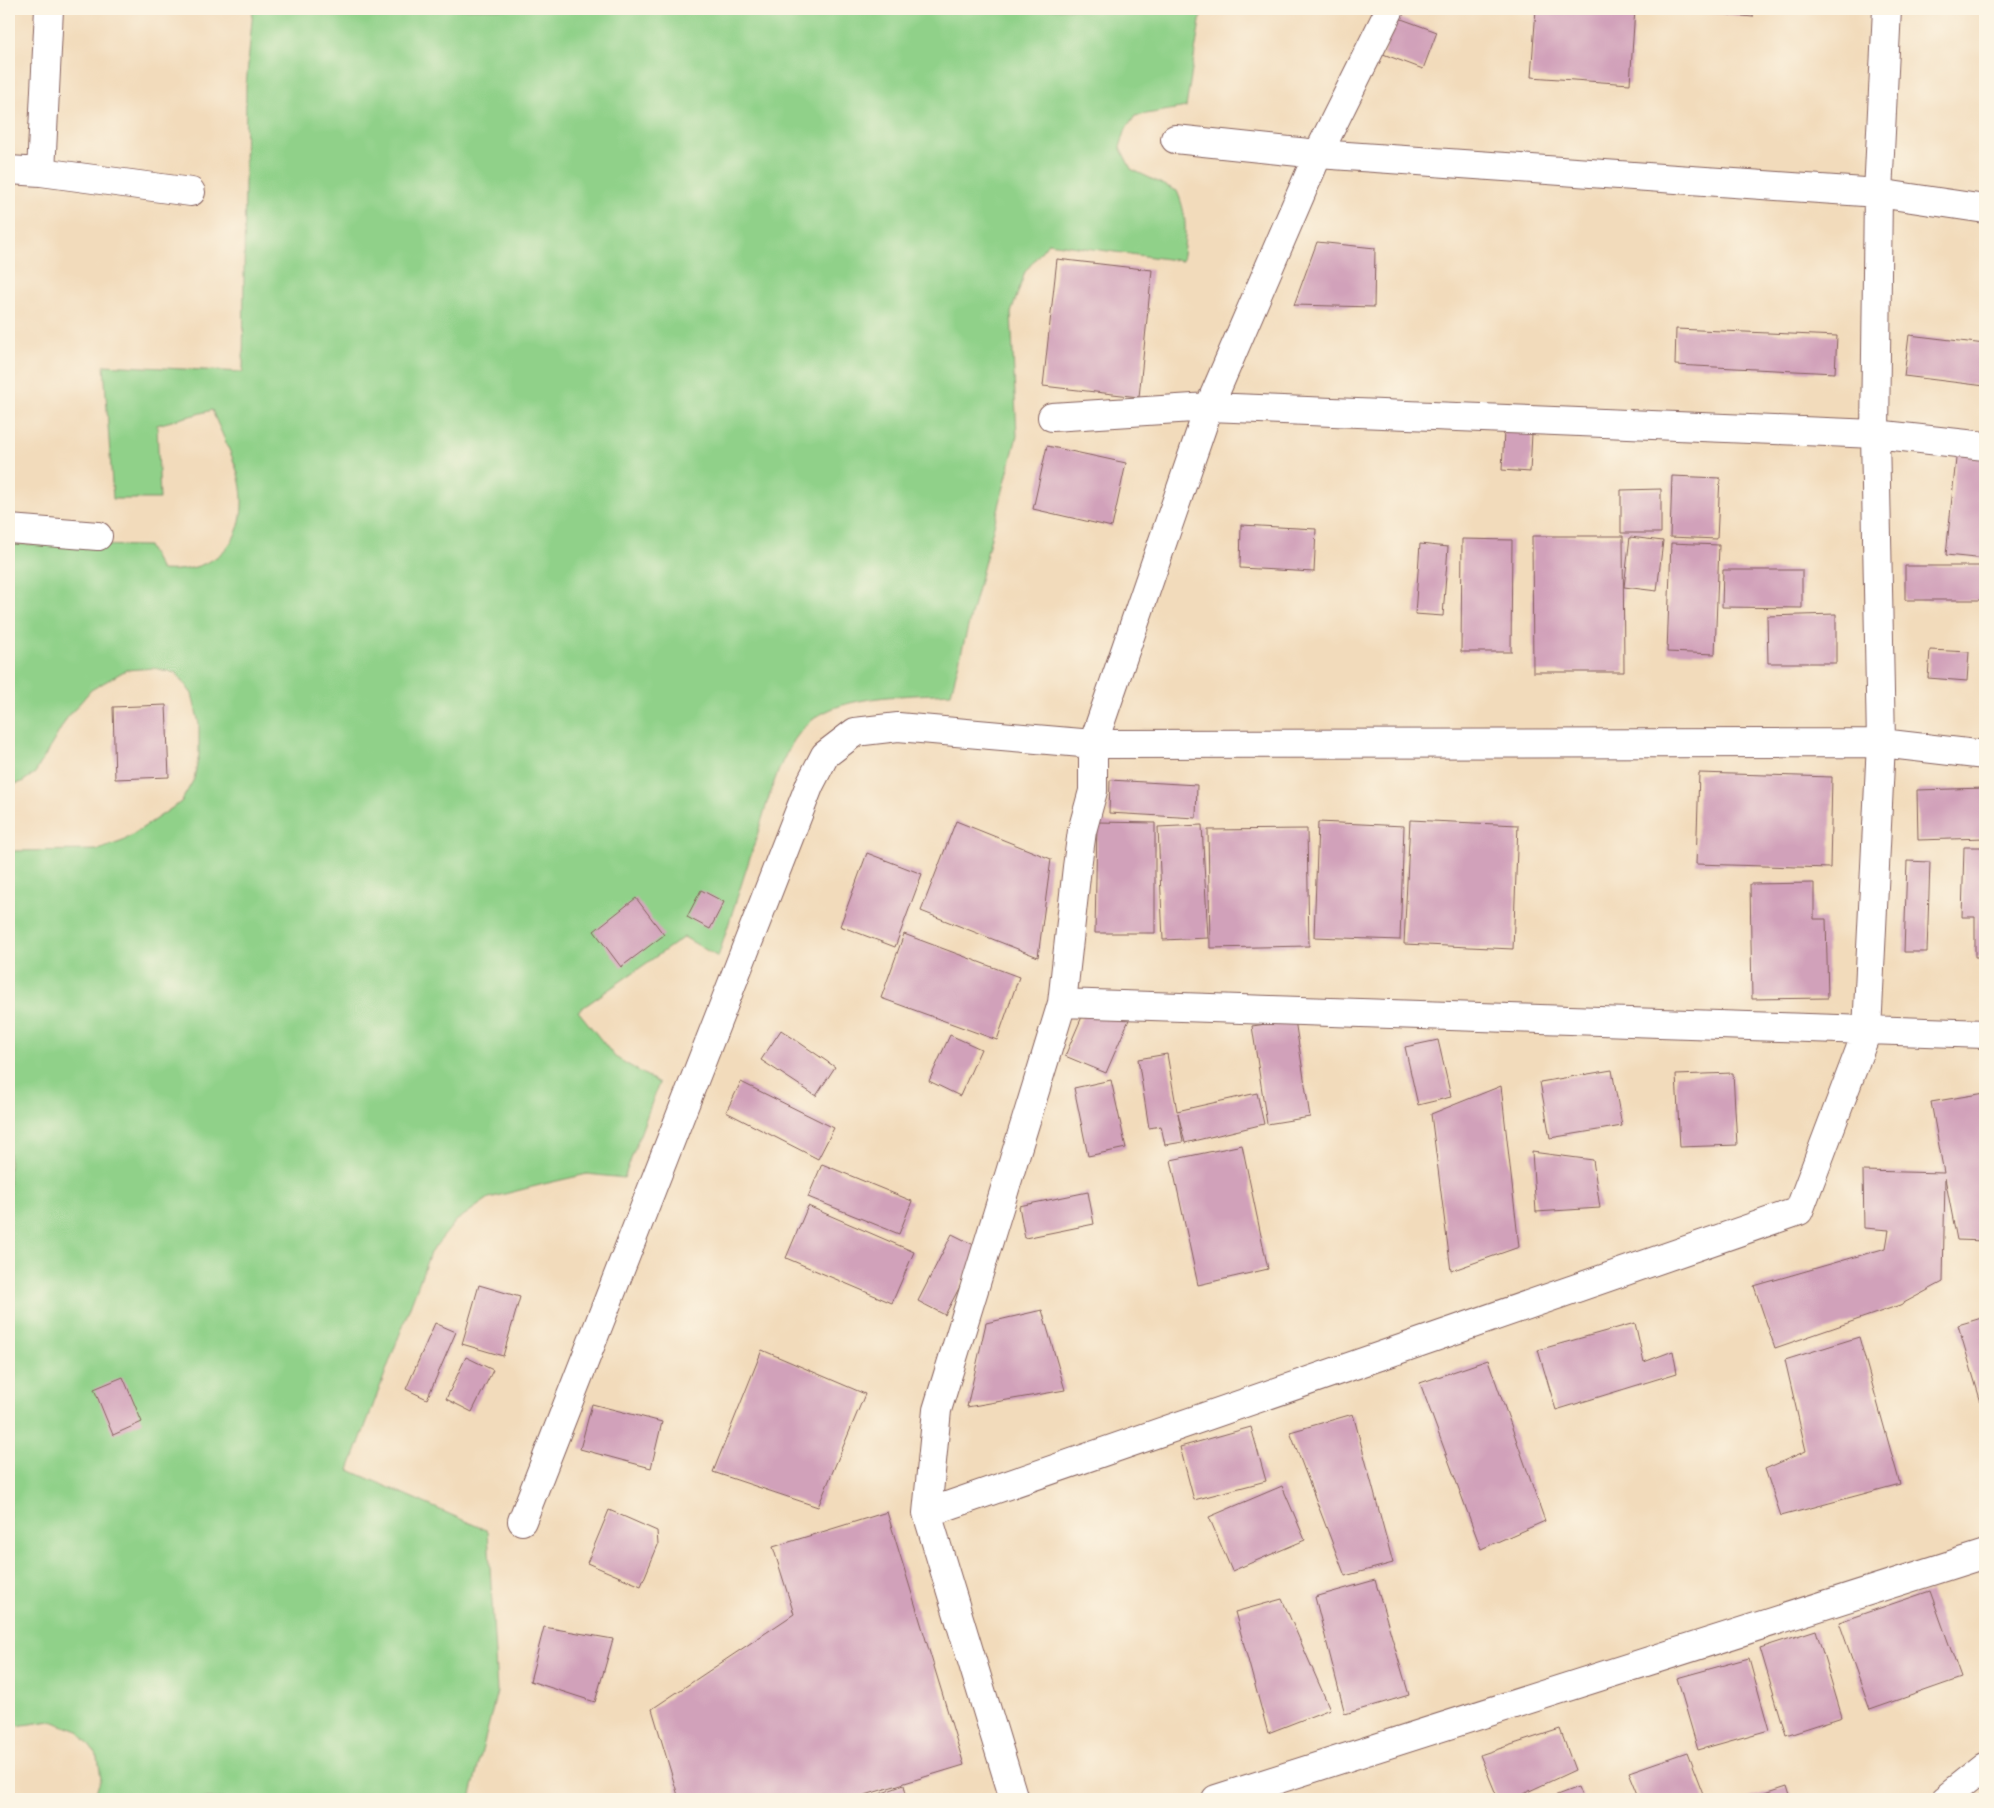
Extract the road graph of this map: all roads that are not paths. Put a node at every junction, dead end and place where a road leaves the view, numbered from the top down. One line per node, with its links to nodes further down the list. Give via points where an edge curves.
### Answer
1 (49, 9): 7 (street)
2 (1390, 9): 5 (street)
3 (1887, 9): 9 (street)
4 (1175, 139): 5 (street)
5 (1318, 154): 9 (street); 11 (street)
6 (9, 170): 7 (street)
7 (40, 172): 8 (street)
8 (191, 192)
9 (1878, 193): 10 (street); 13 (street)
10 (1985, 209)
11 (1209, 407): 12 (street); 13 (street); 18 (street)
12 (1052, 417)
13 (1875, 434): 14 (street); 17 (street)
14 (1985, 446)
15 (9, 529): 16 (street)
16 (98, 536)
17 (1881, 743): 18 (street); 19 (street); 21 (street)
18 (1093, 744): 20 (street, via 1093,791 1082,831); 24 (street, via 898,727 855,732 825,755 810,784)
19 (1985, 755)
20 (1062, 1003): 21 (street); 23 (street, via 938,1410)
21 (1867, 1031): 22 (street); 23 (street, via 1798,1211)
22 (1985, 1034)
23 (927, 1513): 27 (street)
24 (522, 1521)
25 (1985, 1554): 28 (street)
26 (1985, 1767): 29 (street)
27 (1014, 1799)
28 (1216, 1799)
29 (1945, 1799)

